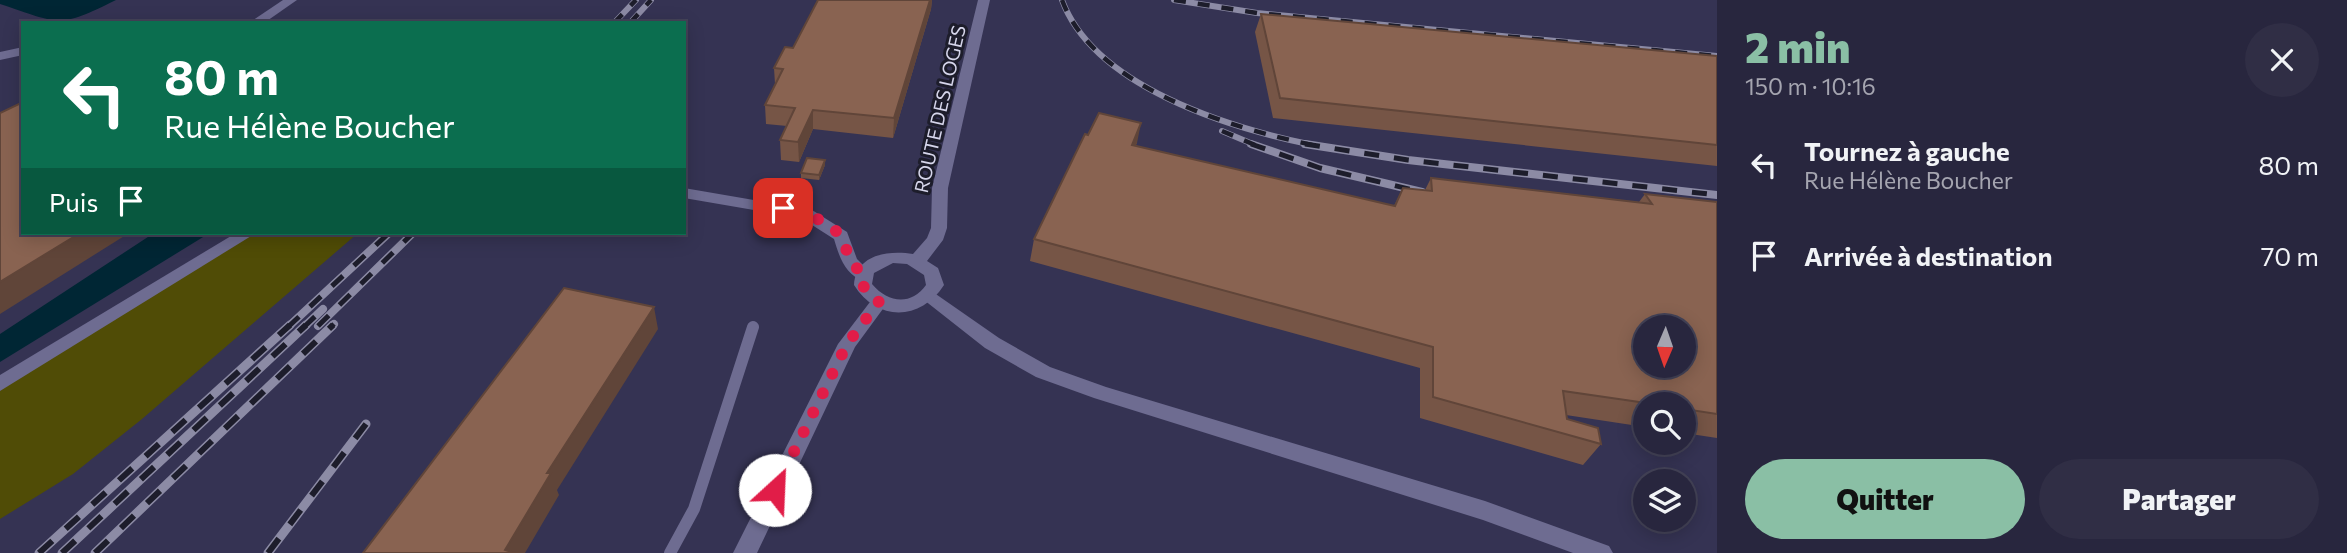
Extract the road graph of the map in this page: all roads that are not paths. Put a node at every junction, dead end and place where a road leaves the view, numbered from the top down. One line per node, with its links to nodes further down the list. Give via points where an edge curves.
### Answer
1 (291, 0): 3 (street)
2 (984, 0): 8 (street, ROUTE DES LOGES, via 940,188 939,228)
3 (258, 21)
4 (21, 51): 5 (street)
5 (0, 56)
6 (686, 193): 9 (street, via 806,214 841,236 849,261)
7 (245, 235): 13 (street)
8 (917, 261): 9 (street, via 885,259); 10 (street, via 932,272 935,285)
9 (864, 275): 11 (street, via 863,285)
10 (930, 296): 11 (street, via 910,305); 16 (street, via 992,343 1043,372 1472,507)
11 (879, 302): 15 (street, via 841,356)
12 (753, 327): 14 (lane, via 694,509)
13 (0, 384)
14 (670, 553)
15 (745, 553)
16 (1601, 553)

